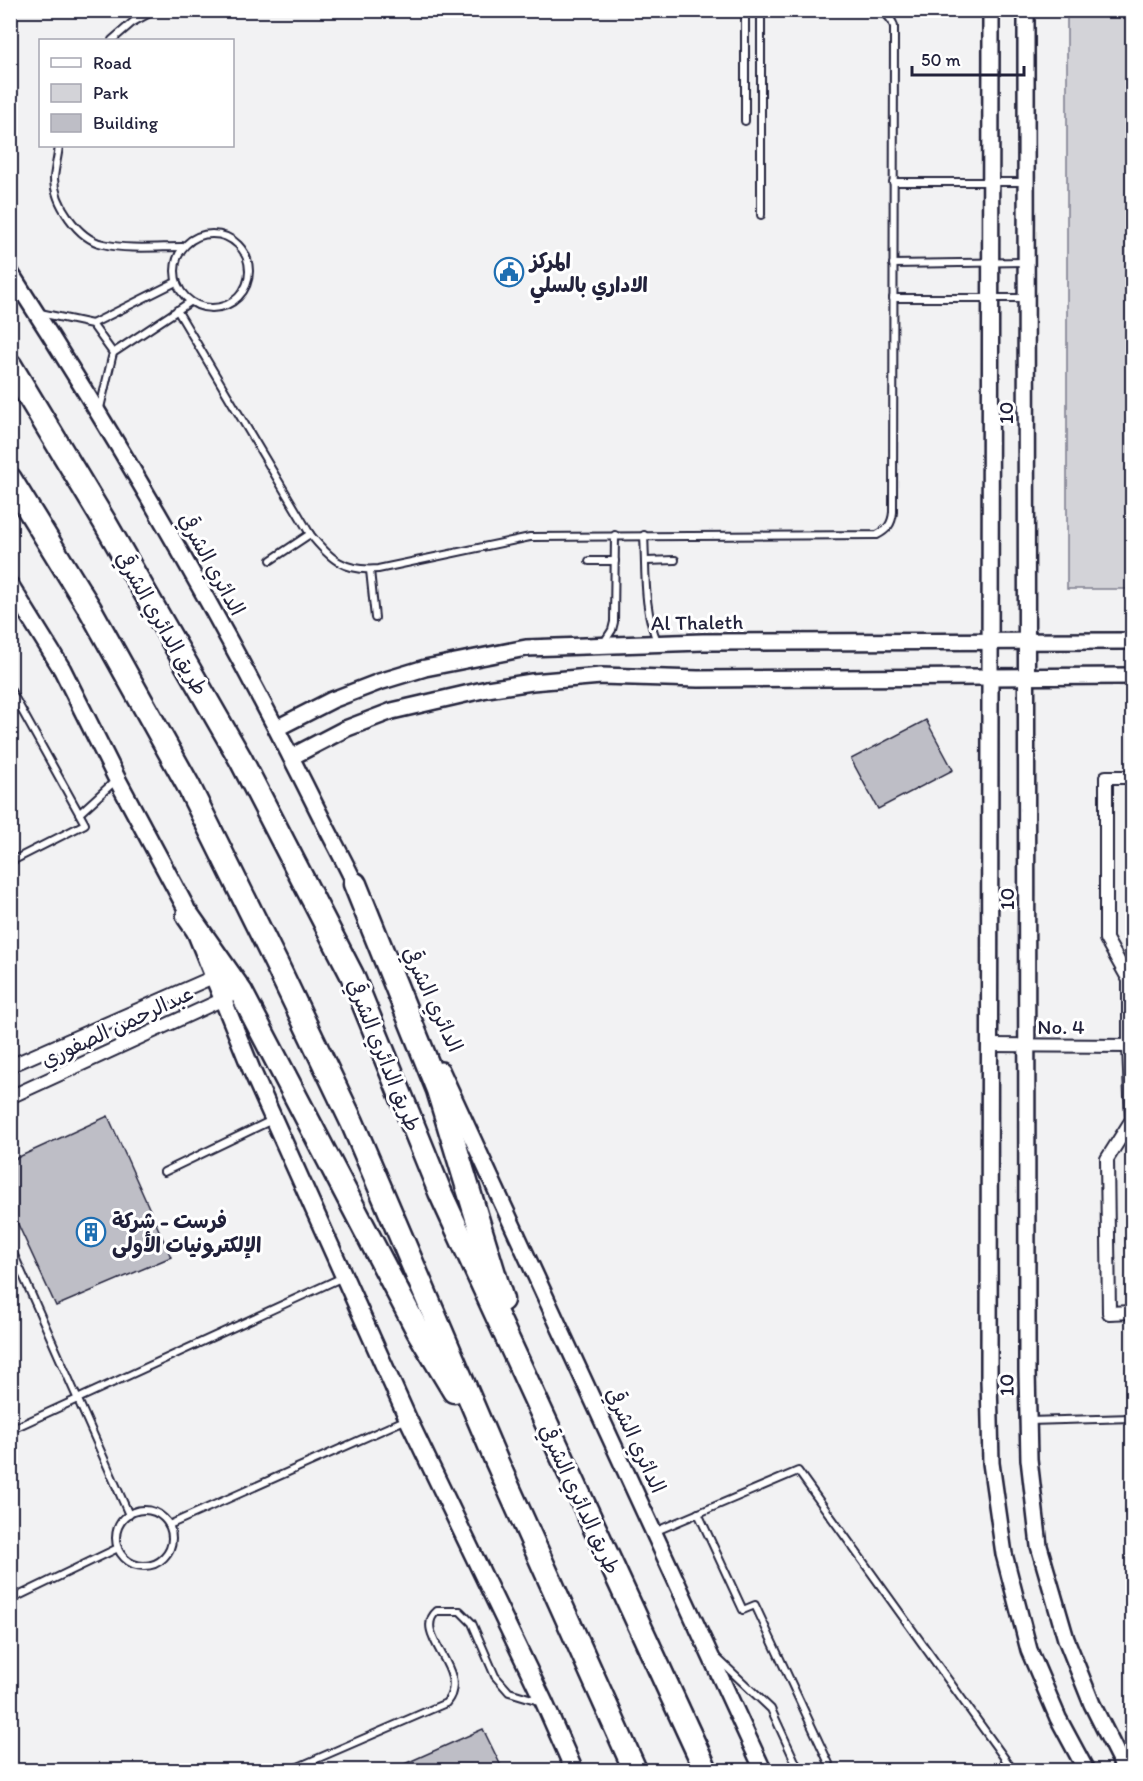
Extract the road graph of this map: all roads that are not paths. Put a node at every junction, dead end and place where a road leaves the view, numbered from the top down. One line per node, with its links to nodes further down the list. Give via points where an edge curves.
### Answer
1 (155, 10): 7 (lane)
2 (745, 10): 8 (lane)
3 (761, 10): 13 (lane)
4 (879, 10): 10 (lane, via 894,27)
5 (991, 10): 11 (street, 10)
6 (1026, 10): 12 (street, 10)
7 (113, 39)
8 (745, 121)
9 (59, 147): 14 (lane, via 56,188 67,215 83,236 105,245)
10 (893, 182): 11 (lane); 17 (lane)
11 (990, 182): 12 (lane); 15 (street, 10)
12 (1026, 182): 16 (street, 10)
13 (761, 215)
14 (182, 247): 19 (lane, via 175,264); 23 (lane, via 202,234 227,236 241,248 249,265 245,289 226,306 202,307)
15 (990, 262): 16 (lane); 17 (lane); 22 (street, 10)
16 (1026, 262): 20 (street, 10)
17 (893, 264): 21 (lane)
18 (10, 272): 25 (street, الدائري الشرقي)
19 (176, 282): 23 (lane); 26 (lane)
20 (1026, 297): 22 (lane); 42 (street, 10)
21 (893, 298): 22 (lane); 33 (lane, via 893,512 885,530 872,535)
22 (990, 298): 44 (street, 10)
23 (190, 302): 24 (lane)
24 (177, 310): 27 (lane); 31 (lane)
25 (36, 312): 26 (lane); 29 (street, الدائري الشرقي)
26 (92, 324): 27 (lane)
27 (112, 353): 29 (lane)
28 (10, 365): 73 (highway, طريق الدائري الشرقي, via 241,760 352,975 440,1192)
29 (99, 412): 51 (street, الدائري الشرقي, via 185,558)
30 (10, 479): 79 (highway, via 90,609 188,785 352,1122)
31 (310, 534): 34 (lane); 39 (lane, via 323,550 346,567)
32 (615, 535): 33 (lane); 37 (lane); 39 (lane, via 514,539)
33 (644, 535): 38 (lane)
34 (271, 560)
35 (675, 560): 38 (lane)
36 (589, 561): 37 (lane)
37 (615, 561): 46 (lane, via 614,622)
38 (646, 561): 45 (lane, via 650,623)
39 (370, 570): 41 (lane)
40 (10, 585): 54 (main road, via 62,669)
41 (375, 618)
42 (1026, 641): 43 (street, Al Thaleth); 44 (street, Al Thaleth); 49 (street, 10)
43 (1132, 641)
44 (990, 642): 45 (street, Al Thaleth); 48 (street, 10)
45 (658, 643): 46 (street, Al Thaleth)
46 (603, 645): 51 (street, Al Thaleth, via 526,648 425,668 332,700)
47 (1132, 676): 49 (street)
48 (990, 678): 49 (street); 52 (street, via 601,676 532,682 392,711 345,729); 62 (street, 10)
49 (1026, 678): 63 (street, 10)
50 (10, 689): 55 (lane)
51 (277, 728): 52 (street, الدائري الشرقي)
52 (291, 757): 57 (street, الدائري الشرقي)
53 (1132, 777): 60 (street, via 1106,777 1106,939)
54 (117, 779): 55 (lane); 58 (main road)
55 (80, 813): 56 (lane, via 85,824)
56 (10, 862)
57 (355, 884): 73 (highway, via 438,1090); 83 (street, الدائري الشرقي)
58 (188, 916): 59 (highway)
59 (220, 974): 61 (highway); 65 (street, عبدالرحمن الصفوري)
60 (1131, 977): 64 (street)
61 (232, 996): 66 (street, عبدالرحمن الصفوري); 67 (main road); 79 (highway, via 418,1331)
62 (989, 1045): 63 (street, No. 4); 96 (street, 10, via 991,1463 1004,1554 1029,1650)
63 (1027, 1046): 64 (street, No. 4); 77 (street, 10)
64 (1131, 1046): 68 (street)
65 (10, 1066)
66 (10, 1097)
67 (274, 1119): 69 (lane); 71 (main road)
68 (1132, 1122): 72 (street, via 1107,1159 1109,1313)
69 (164, 1172)
70 (10, 1246): 74 (lane)
71 (344, 1277): 74 (lane); 76 (main road)
72 (1132, 1312)
73 (528, 1387): 91 (highway, طريق الدائري الشرقي)
74 (78, 1399): 78 (lane); 81 (lane)
75 (1132, 1418): 77 (lane)
76 (408, 1419): 82 (lane); 87 (main road)
77 (1028, 1421): 97 (street, 10, via 1042,1556 1066,1639)
78 (10, 1430)
79 (496, 1460): 90 (highway)
80 (698, 1513): 83 (lane); 94 (lane, via 743,1610 755,1605); 95 (lane, via 798,1471)
81 (129, 1515): 82 (lane, via 136,1510 152,1510); 84 (lane, via 116,1530)
82 (169, 1525): 84 (lane, via 172,1545 164,1558 152,1565 136,1565 124,1558)
83 (654, 1532): 86 (street, الدائري الشرقي)
84 (118, 1548): 85 (lane)
85 (10, 1600)
86 (707, 1649): 92 (street, الدائري الشرقي); 93 (lane, via 771,1709)
87 (544, 1702): 88 (lane, via 509,1692 495,1676 472,1623 460,1611 436,1611 430,1626 454,1680 453,1694 446,1703); 89 (main road)
88 (291, 1770)
89 (574, 1770)
90 (635, 1770)
91 (706, 1770)
92 (763, 1770)
93 (799, 1770)
94 (832, 1770)
95 (1013, 1770)
96 (1086, 1770)
97 (1125, 1770)

